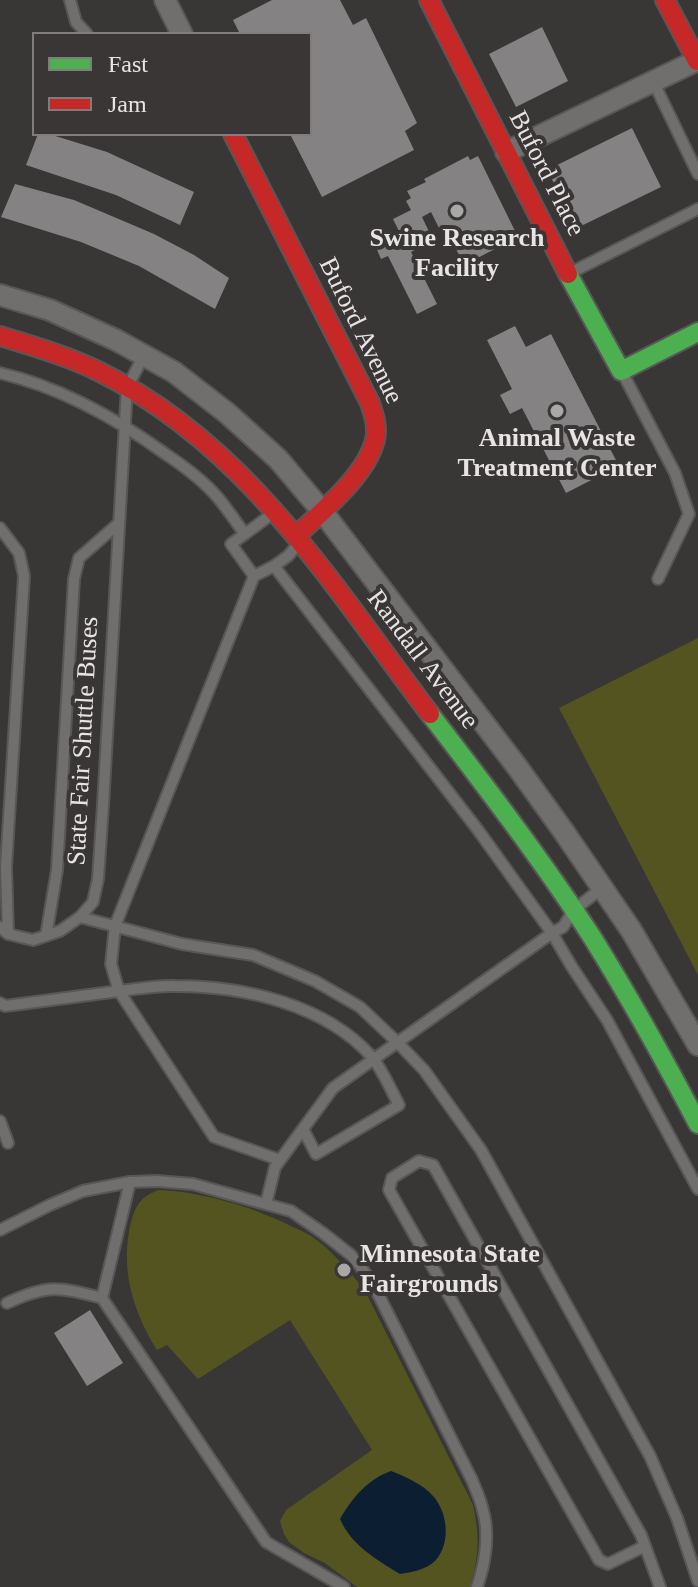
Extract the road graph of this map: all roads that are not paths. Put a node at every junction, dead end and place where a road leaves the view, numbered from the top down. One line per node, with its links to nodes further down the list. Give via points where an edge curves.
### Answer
1 (70, 0): 5 (lane, via 76,22)
2 (165, 0): 6 (street)
3 (429, 0): 10 (street, Buford Place)
4 (665, 0): 7 (street)
5 (85, 32)
6 (177, 32)
7 (697, 60): 8 (street)
8 (653, 81): 10 (street); 11 (lane)
9 (234, 136): 23 (street, Buford Avenue, via 376,422 370,454)
10 (506, 152): 13 (street, Buford Place)
11 (698, 174)
12 (698, 209): 13 (lane)
13 (568, 274): 18 (street, Buford Place)
14 (0, 295): 17 (street, Randall Avenue, via 50,310)
15 (698, 332): 18 (street)
16 (0, 336): 20 (street, Randall Avenue)
17 (144, 355): 20 (lane); 23 (street, Randall Avenue, via 227,413 278,459)
18 (621, 371): 30 (lane, via 675,473 689,514)
19 (0, 373): 21 (lane, via 87,404)
20 (127, 388): 21 (lane, State Fair Shuttle Buses); 22 (street, Randall Avenue, via 204,441)
21 (125, 426): 24 (lane, State Fair Shuttle Buses); 26 (lane, via 218,497)
22 (275, 511): 26 (lane); 27 (street, Randall Avenue)
23 (322, 511): 27 (street, Buford Avenue); 31 (street, Randall Avenue)
24 (119, 523): 33 (lane, State Fair Shuttle Buses, via 98,879 93,902); 37 (lane, State Fair Shuttle Buses, via 79,558 74,579 57,870)
25 (0, 528): 35 (lane, via 19,553 24,576)
26 (245, 534): 29 (lane, via 231,544)
27 (298, 539): 28 (lane); 32 (street, Randall Avenue)
28 (274, 566): 29 (lane); 36 (lane)
29 (254, 576): 34 (lane)
30 (658, 579)
31 (603, 887): 32 (lane); 41 (street, Randall Avenue)
32 (574, 910): 36 (lane); 44 (street, Randall Avenue)
33 (80, 917): 34 (lane); 37 (lane)
34 (115, 926): 38 (lane, via 111,964); 40 (lane, via 253,955 360,1007)
35 (4, 930): 37 (lane, via 33,940)
36 (552, 933): 40 (lane); 49 (lane, via 607,1020)
37 (46, 936)
38 (119, 991): 39 (lane); 42 (lane, via 173,985 247,991 317,1015); 47 (lane, via 214,1137)
39 (0, 1003)
40 (397, 1042): 42 (lane); 55 (lane, via 456,1113 504,1191 650,1456)
41 (698, 1045)
42 (373, 1059): 45 (lane, via 333,1088); 45 (lane, via 399,1105 316,1154)
43 (0, 1121): 46 (lane)
44 (698, 1124)
45 (303, 1129): 47 (lane)
46 (8, 1143)
47 (280, 1160): 50 (lane)
48 (130, 1182): 50 (lane, via 193,1184); 51 (lane, via 83,1191); 52 (lane)
49 (698, 1189)
50 (266, 1204): 57 (lane, via 291,1211 323,1233 371,1280 484,1513 486,1543)
51 (0, 1230)
52 (102, 1298): 53 (lane, via 50,1288); 56 (lane, via 266,1542)
53 (7, 1303)
54 (645, 1546): 54 (lane, via 608,1564 599,1560 389,1190 392,1178 419,1161 433,1165); 58 (lane)
55 (697, 1584)
56 (344, 1587)
57 (477, 1587)
58 (660, 1587)

